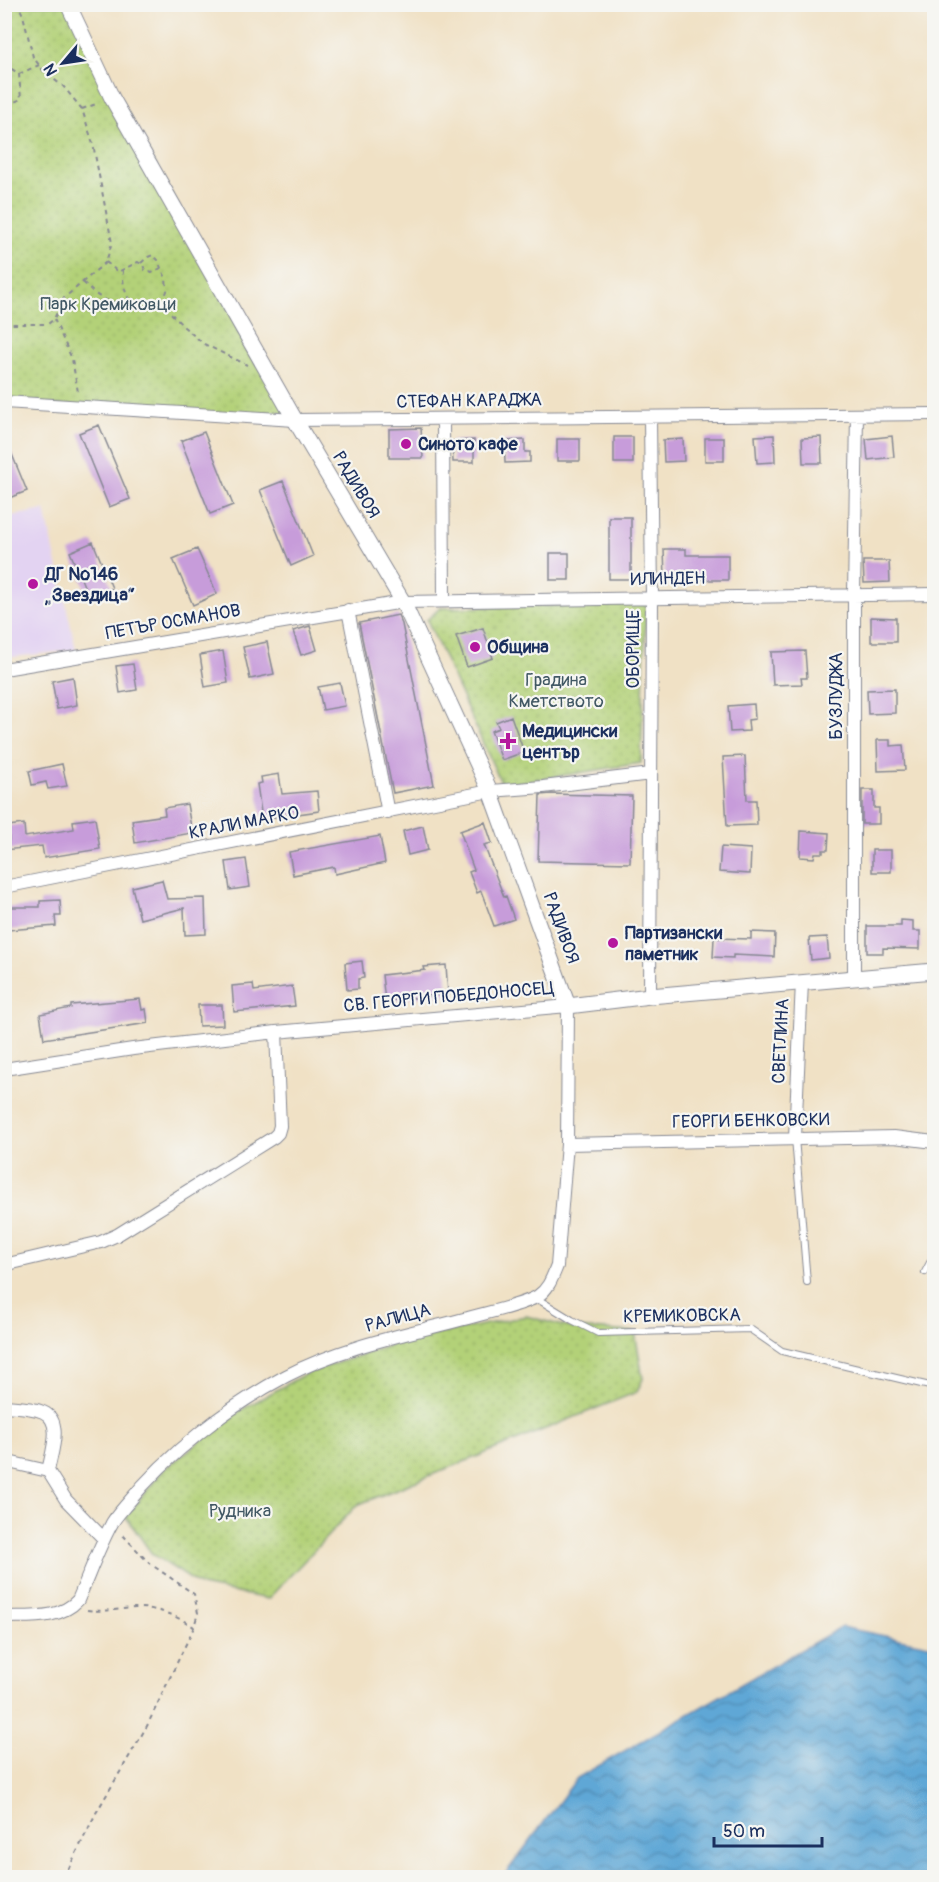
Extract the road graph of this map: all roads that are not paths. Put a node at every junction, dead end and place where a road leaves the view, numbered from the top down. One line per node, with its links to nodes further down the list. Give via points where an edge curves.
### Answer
1 (68, 4): 7 (street, РАДИВОЯ, via 112,98)
2 (4, 402): 7 (street, СТЕФАН КАРАДЖА)
3 (934, 414): 4 (street, СТЕФАН КАРАДЖА)
4 (857, 415): 5 (street, СТЕФАН КАРАДЖА); 8 (street, БУЗЛУДЖА)
5 (650, 417): 6 (street, СТЕФАН КАРАДЖА); 10 (street, ОБОРИЩЕ)
6 (443, 419): 7 (street, СТЕФАН КАРАДЖА); 11 (street)
7 (295, 420): 12 (street, РАДИВОЯ)
8 (854, 594): 9 (street, ИЛИНДЕН); 10 (street, ИЛИНДЕН); 20 (street, БУЗЛУДЖА)
9 (934, 594)
10 (652, 598): 11 (street, ИЛИНДЕН); 15 (street, ОБОРИЩЕ)
11 (444, 600): 12 (street, ИЛИНДЕН)
12 (403, 602): 13 (street, ПЕТЪР ОСМАНОВ); 16 (street, РАДИВОЯ)
13 (348, 610): 14 (street, ПЕТЪР ОСМАНОВ); 17 (street)
14 (4, 669)
15 (651, 774): 16 (street); 22 (street, ОБОРИЩЕ)
16 (490, 791): 17 (street, КРАЛИ МАРКО); 23 (street, РАДИВОЯ)
17 (388, 813): 18 (street, КРАЛИ МАРКО)
18 (4, 888)
19 (934, 971): 20 (street, СВ. ГЕОРГИ ПОБЕДОНОСЕЦ)
20 (854, 977): 21 (street, СВ. ГЕОРГИ ПОБЕДОНОСЕЦ)
21 (802, 982): 22 (street, СВ. ГЕОРГИ ПОБЕДОНОСЕЦ); 26 (street, СВЕТЛИНА)
22 (650, 996): 23 (street, СВ. ГЕОРГИ ПОБЕДОНОСЕЦ)
23 (568, 1006): 24 (street, СВ. ГЕОРГИ ПОБЕДОНОСЕЦ); 28 (street)
24 (276, 1032): 25 (street, СВ. ГЕОРГИ ПОБЕДОНОСЕЦ); 30 (street, via 280,1126 274,1137 117,1235)
25 (4, 1069)
26 (795, 1138): 27 (street, ГЕОРГИ БЕНКОВСКИ, via 894,1137); 28 (street, ГЕОРГИ БЕНКОВСКИ); 32 (lane)
27 (934, 1142)
28 (567, 1144): 33 (street, via 557,1266 550,1285)
29 (934, 1255): 31 (lane)
30 (4, 1265)
31 (925, 1272)
32 (807, 1282)
33 (536, 1297): 34 (lane, КРЕМИКОВСКА, via 598,1333 750,1329 782,1352); 38 (street, РАЛИЦА, via 369,1344 287,1376 246,1400 161,1466 112,1523)
34 (934, 1387)
35 (4, 1406): 37 (street, via 48,1415 54,1427)
36 (4, 1461): 37 (street)
37 (48, 1470): 38 (street, via 66,1500)
38 (105, 1539): 39 (street, РАЛИЦА, via 75,1603 50,1616)
39 (4, 1617)

